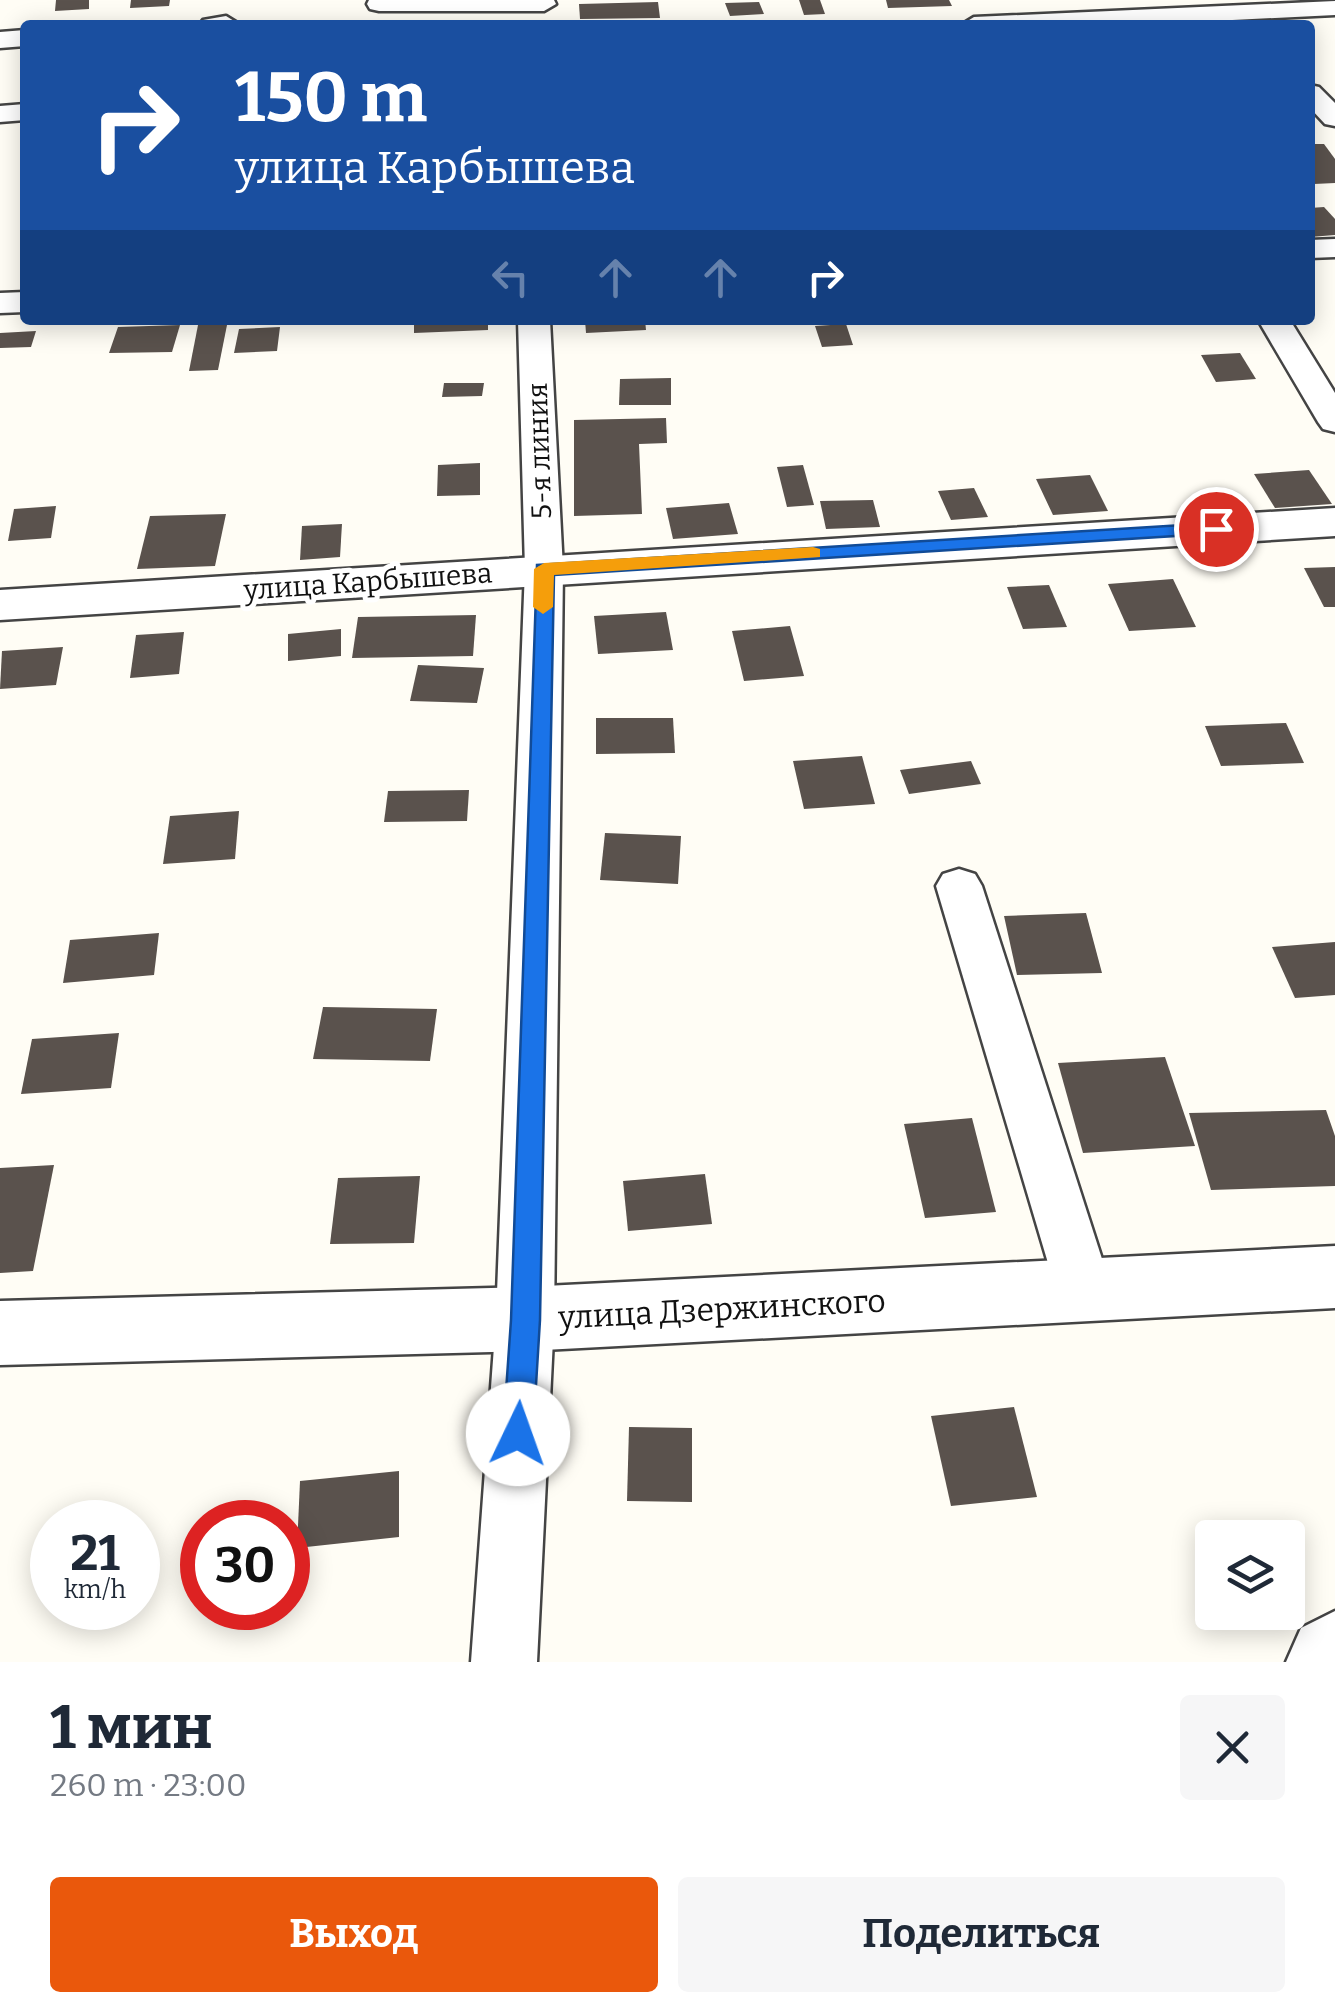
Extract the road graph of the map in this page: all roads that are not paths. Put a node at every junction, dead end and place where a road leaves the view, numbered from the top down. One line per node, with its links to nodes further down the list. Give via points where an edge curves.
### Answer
1 (379, 4): 3 (street)
2 (1335, 8): 4 (street)
3 (544, 10)
4 (1229, 12): 5 (street)
5 (1057, 16): 6 (street)
6 (1020, 20)
7 (1315, 98): 8 (street)
8 (1335, 118)
9 (534, 325): 13 (street, 5-я линия)
10 (1277, 325): 11 (street)
11 (1335, 422)
12 (1335, 522): 13 (street, улица Карбышева)
13 (544, 569): 14 (street, улица Карбышева); 18 (street, 5-я линия)
14 (0, 605)
15 (959, 886): 17 (street)
16 (1335, 1277): 17 (street, улица Дзержинского)
17 (1084, 1290): 18 (street, улица Дзержинского)
18 (525, 1320): 19 (street, улица Дзержинского); 21 (street, 5-я линия)
19 (0, 1333)
20 (1335, 1644): 22 (street)
21 (504, 1662)
22 (1319, 1662)

